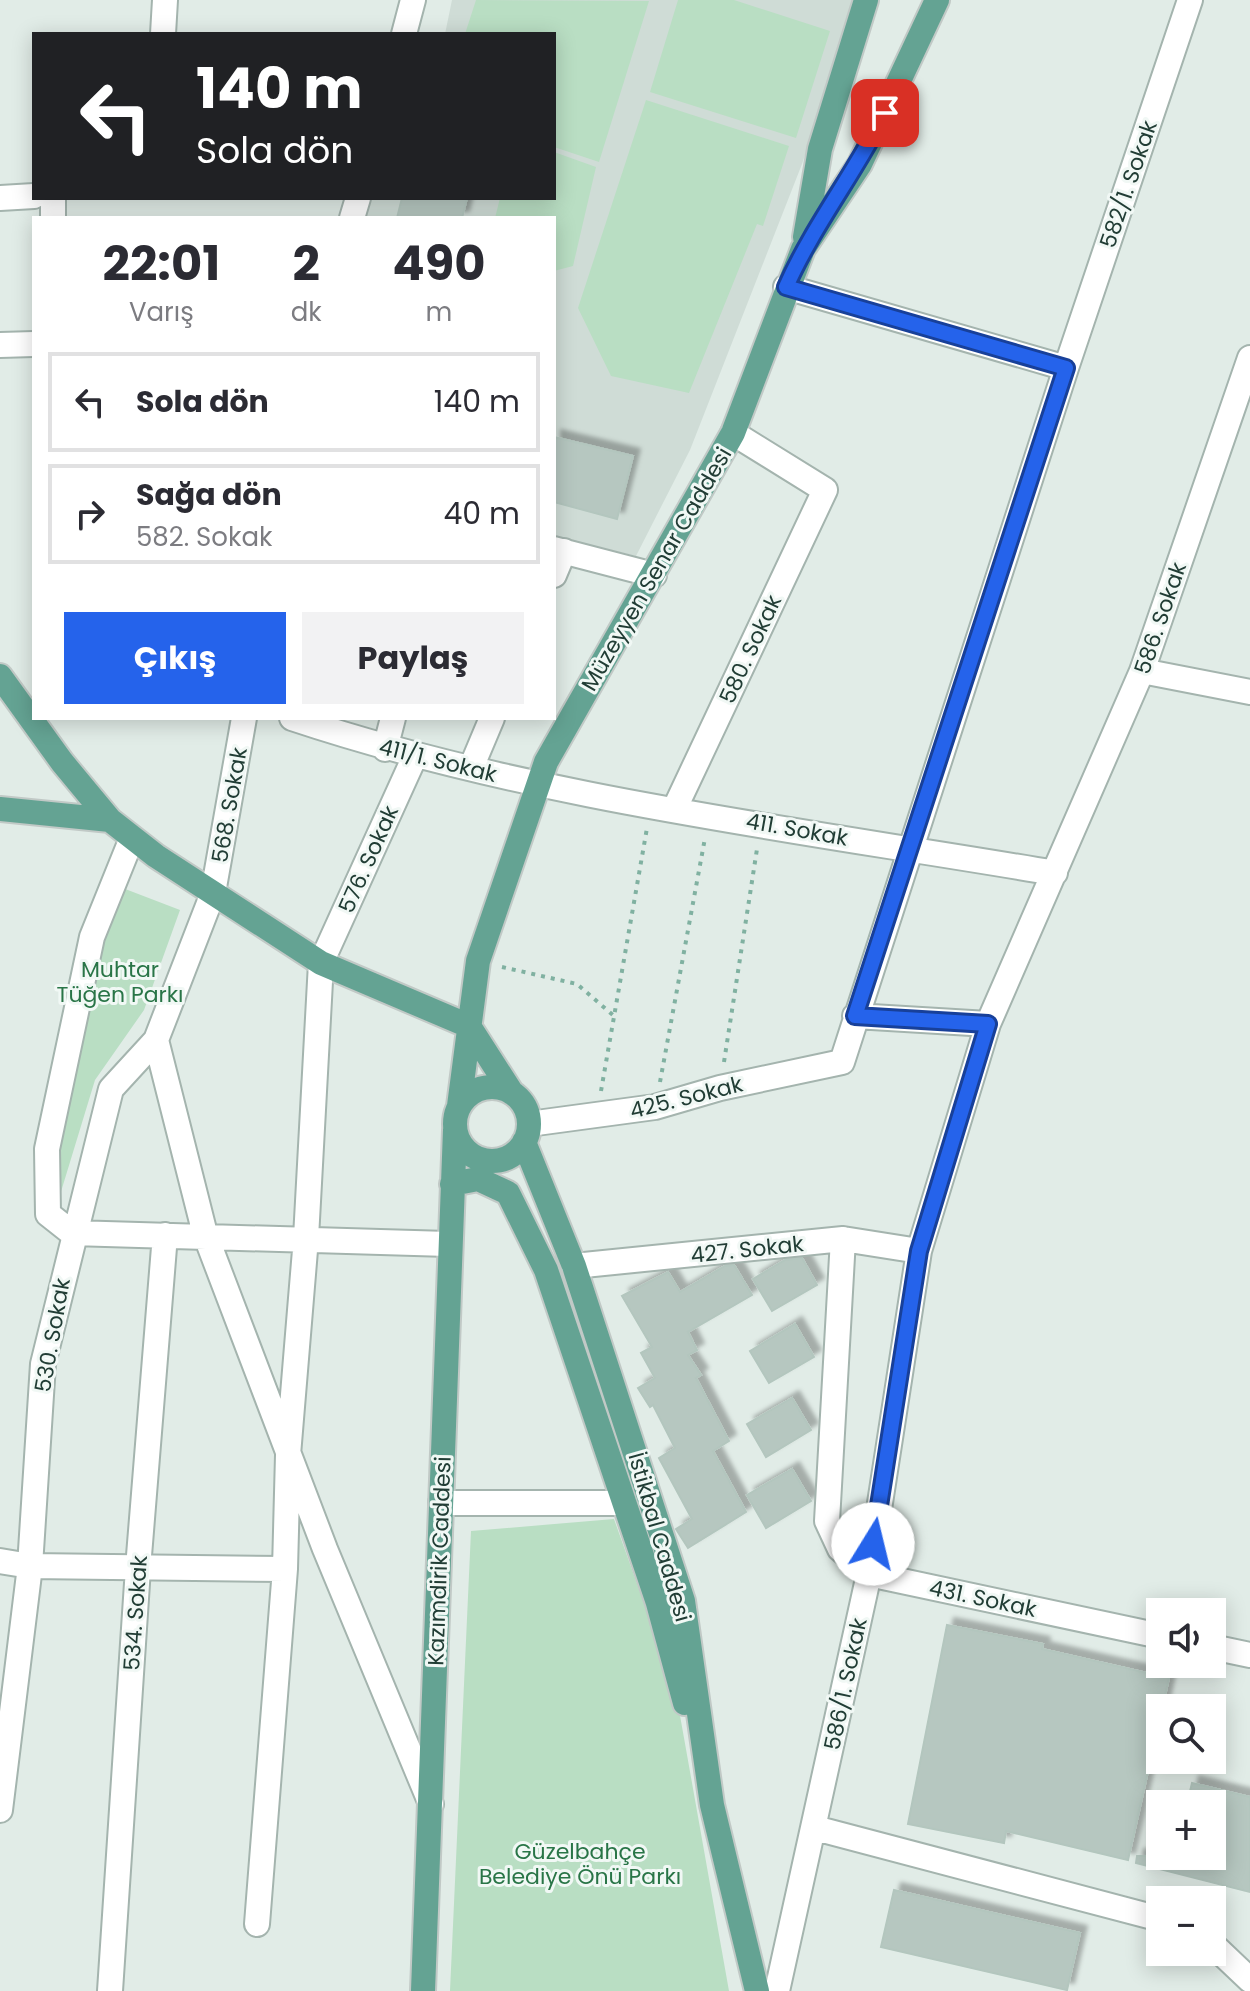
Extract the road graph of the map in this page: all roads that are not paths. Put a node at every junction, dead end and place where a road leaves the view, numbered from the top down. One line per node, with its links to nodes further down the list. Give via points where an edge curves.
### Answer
1 (165, 0): 6 (street)
2 (413, 0): 7 (street)
3 (866, 0): 10 (main road, Müzeyyen Senar Caddesi, via 820,149)
4 (937, 0): 10 (main road, Müzeyyen Senar Caddesi, via 860,164)
5 (1190, 0): 15 (street, 582/1. Sokak)
6 (163, 32)
7 (405, 32)
8 (32, 196): 9 (street)
9 (0, 198)
10 (803, 249): 11 (main road, Müzeyyen Senar Caddesi)
11 (786, 287): 15 (street); 16 (main road, Müzeyyen Senar Caddesi)
12 (32, 344): 13 (street)
13 (0, 345)
14 (1250, 358): 19 (street, 586. Sokak)
15 (1066, 368): 34 (street, 582/1. Sokak)
16 (733, 433): 18 (main road, Müzeyyen Senar Caddesi); 30 (street, 580. Sokak, via 825,490)
17 (559, 550): 18 (street)
18 (654, 575): 29 (main road, Müzeyyen Senar Caddesi, via 546,762)
19 (1142, 671): 21 (street); 35 (street, 586. Sokak)
20 (0, 676): 32 (main road)
21 (1250, 692)
22 (244, 720): 36 (street, 568. Sokak)
23 (298, 720): 26 (street, 411/1. Sokak)
24 (392, 720): 26 (street)
25 (491, 720): 28 (street)
26 (385, 749): 27 (street, 411/1. Sokak)
27 (415, 756): 28 (street, 411/1. Sokak); 37 (street, 576. Sokak)
28 (471, 768): 29 (street, 411/1. Sokak)
29 (539, 784): 30 (street, 411. Sokak); 40 (main road, Müzeyyen Senar Caddesi, via 478,961)
30 (663, 806): 34 (street, 411. Sokak)
31 (0, 809): 32 (main road)
32 (110, 820): 33 (main road)
33 (132, 838): 36 (main road); 49 (street, via 92,937 47,1149 48,1214)
34 (909, 848): 35 (street, 411. Sokak); 38 (street, 582/1. Sokak)
35 (1055, 873): 39 (street, 586/1. Sokak)
36 (213, 893): 37 (main road); 41 (street, 530. Sokak)
37 (321, 963): 40 (main road); 52 (street)
38 (855, 1016): 39 (street); 42 (street, 582/1. Sokak)
39 (988, 1024): 55 (street, 586/1. Sokak)
40 (469, 1026): 43 (main road); 44 (main road, Müzeyyen Senar Caddesi)
41 (156, 1040): 49 (street, 530. Sokak, via 111,1089); 50 (street)
42 (842, 1062): 45 (street, 425. Sokak)
43 (512, 1093): 44 (main road, via 489,1087 466,1096); 45 (main road, via 521,1102)
44 (457, 1118): 46 (main road, via 466,1152); 47 (main road, Kazımdirik Caddesi)
45 (526, 1133): 46 (main road, via 508,1157); 56 (main road, İstikbal Caddesi)
46 (492, 1161): 48 (main road)
47 (452, 1184): 48 (main road, via 478,1179); 54 (main road, Kazımdirik Caddesi)
48 (508, 1193): 59 (main road, via 546,1270)
49 (72, 1233): 51 (street); 61 (street, 530. Sokak, via 43,1364)
50 (205, 1234): 51 (street); 52 (street); 57 (street)
51 (165, 1235): 62 (street, 534. Sokak)
52 (306, 1238): 54 (street); 57 (street)
53 (843, 1239): 55 (street, 427. Sokak); 56 (street, 427. Sokak); 64 (street, 431. Sokak, via 827,1521 840,1549)
54 (448, 1244): 58 (main road, Kazımdirik Caddesi)
55 (919, 1251): 64 (street, 586/1. Sokak)
56 (574, 1266): 68 (main road, İstikbal Caddesi, via 683,1601)
57 (288, 1455): 63 (street); 69 (street)
58 (441, 1503): 59 (street); 69 (main road, Kazımdirik Caddesi)
59 (624, 1503): 68 (main road, via 658,1603)
60 (0, 1561): 61 (street)
61 (30, 1566): 62 (street); 70 (street, 530. Sokak)
62 (138, 1568): 63 (street); 76 (street, 534. Sokak)
63 (285, 1569): 73 (street)
64 (869, 1574): 65 (street, 431. Sokak); 71 (street, 586/1. Sokak)
65 (1146, 1633)
66 (1226, 1650): 67 (street)
67 (1250, 1655)
68 (712, 1805): 78 (main road, İstikbal Caddesi)
69 (432, 1806): 77 (main road, Kazımdirik Caddesi)
70 (0, 1810)
71 (815, 1828): 72 (street); 79 (street, 586/1. Sokak)
72 (1146, 1915)
73 (257, 1924)
74 (1226, 1957): 75 (street)
75 (1250, 1980)
76 (110, 1991)
77 (423, 1991)
78 (757, 1991)
79 (777, 1991)

